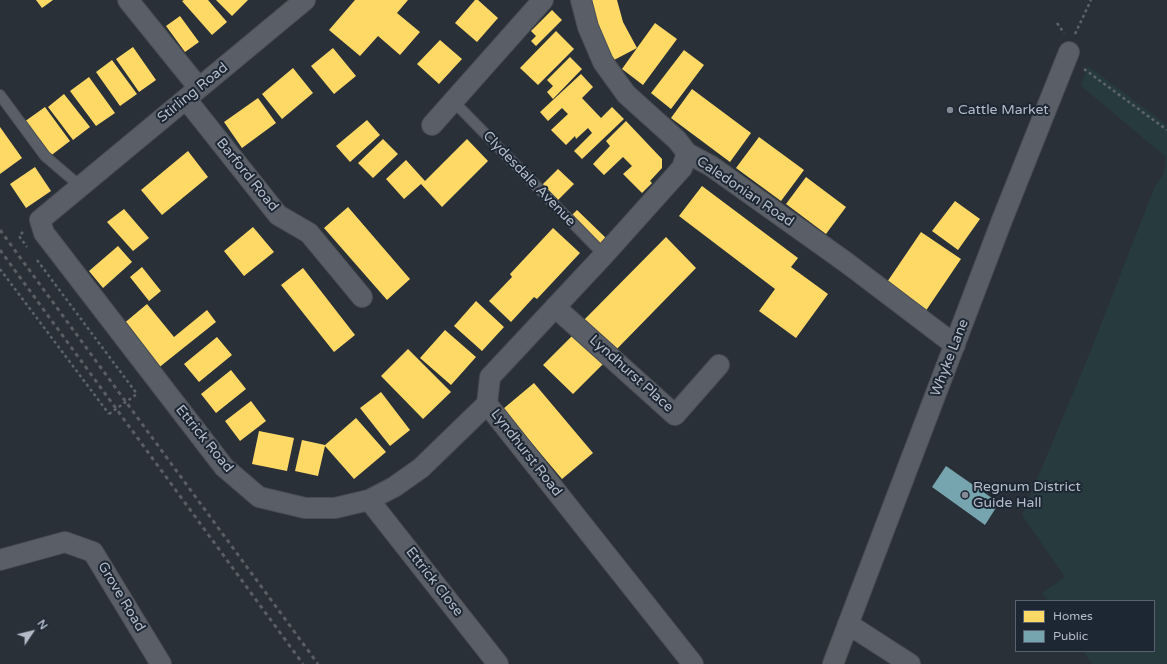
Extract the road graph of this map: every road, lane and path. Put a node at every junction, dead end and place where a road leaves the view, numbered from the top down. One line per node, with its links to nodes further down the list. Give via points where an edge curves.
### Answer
1 (128, 0): 8 (street, Barford Road)
2 (305, 0): 8 (street, Stirling Road)
3 (543, 0): 10 (street)
4 (581, 0): 13 (street, Caledonian Road, via 588,27 603,62 626,94 677,140)
5 (1091, 0): 7 (path)
6 (1057, 22): 7 (path)
7 (1073, 47): 12 (path, via 1084,69); 21 (street, Whyke Lane, via 1002,220)
8 (192, 94): 14 (street, Stirling Road); 19 (street, Barford Road, via 278,215 310,233)
9 (0, 95): 14 (lane, via 45,156)
10 (454, 102): 11 (street); 16 (lane, Clydesdale Avenue)
11 (432, 125)
12 (1167, 130)
13 (687, 153): 16 (street, Lyndhurst Road, via 682,168); 21 (street, Caledonian Road, via 711,166 847,263)
14 (80, 186): 15 (street, Stirling Road)
15 (40, 220): 24 (street, Ettrick Road, via 44,233 224,467 259,497 305,508 335,508)
16 (604, 256): 20 (street, Lyndhurst Road)
17 (34, 257): 18 (path, bridge, via 138,394 109,414)
18 (0, 268)
19 (362, 297)
20 (555, 307): 22 (street, Lyndhurst Place, via 675,415); 23 (street, Lyndhurst Road, via 490,377)
21 (955, 345): 26 (street, Whyke Lane)
22 (720, 366)
23 (487, 404): 24 (street, Ettrick Road, via 421,468 394,487); 29 (street, Lyndhurst Road)
24 (369, 500): 28 (street, Ettrick Close)
25 (0, 560): 27 (street, Grove Road, via 65,542 93,552)
26 (848, 624): 30 (street, Whyke Lane); 31 (street)
27 (161, 664)
28 (498, 664)
29 (693, 664)
30 (833, 664)
31 (910, 664)

